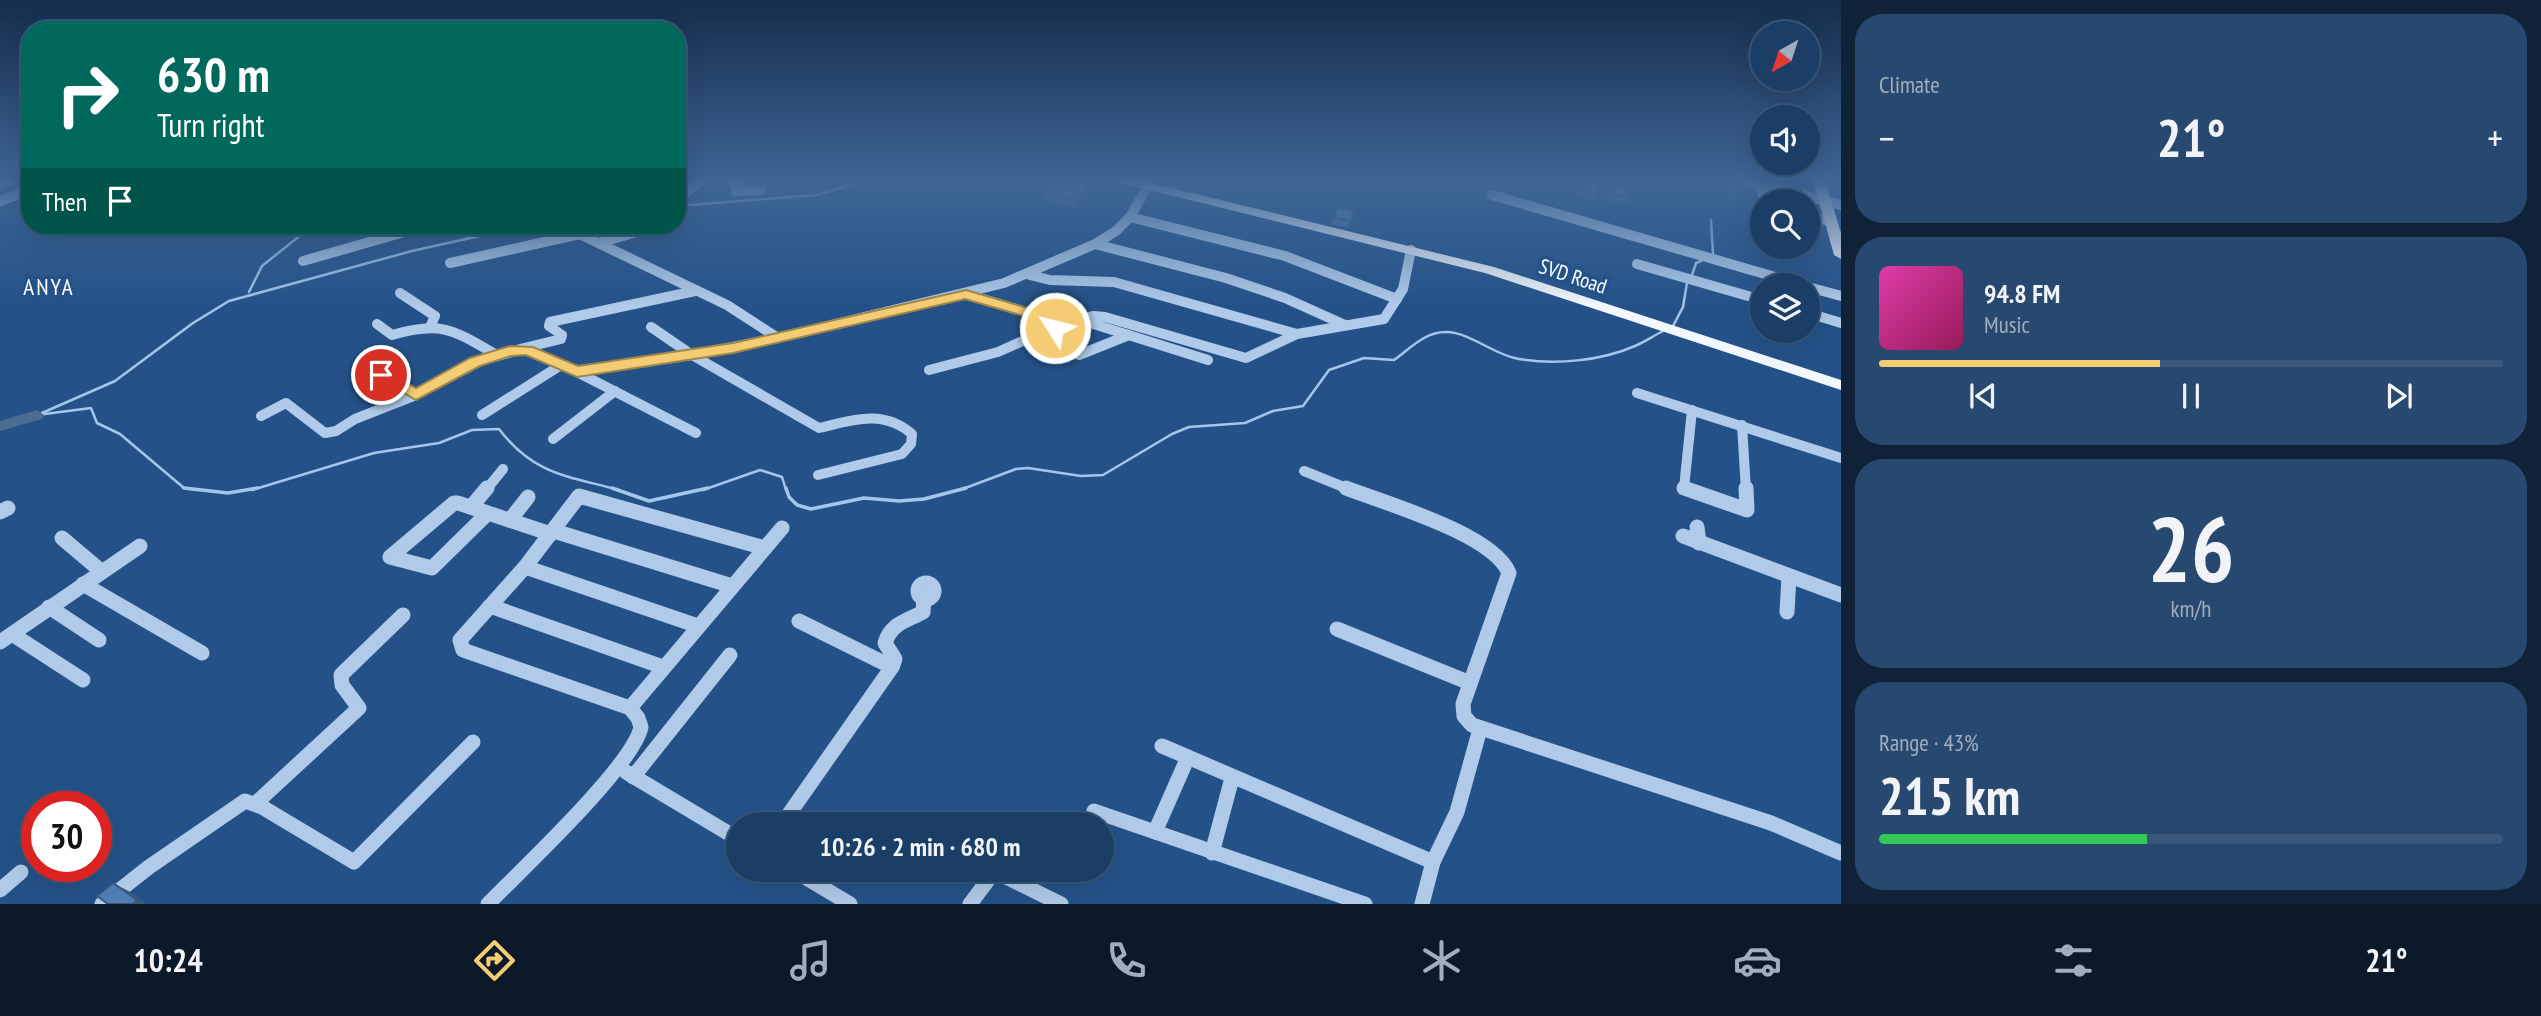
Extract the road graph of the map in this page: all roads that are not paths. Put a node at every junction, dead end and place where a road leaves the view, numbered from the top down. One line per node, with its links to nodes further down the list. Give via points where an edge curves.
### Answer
1 (1125, 222): 11 (street)
2 (1151, 222): 27 (street, via 1285,256)
3 (1298, 222): 12 (main road, SVD Road)
4 (1585, 222): 13 (street)
5 (1832, 222): 14 (main road)
6 (390, 235): 15 (street)
7 (575, 235): 16 (street)
8 (581, 235): 10 (street)
9 (626, 235): 10 (street)
10 (599, 243): 22 (street)
11 (1095, 244): 19 (street); 33 (street, via 1226,278)
12 (1411, 250): 27 (street); 48 (main road, SVD Road, via 1489,270)
13 (1693, 254): 18 (street)
14 (1841, 254)
15 (303, 261)
16 (450, 263)
17 (1637, 264): 20 (street)
18 (1760, 273)
19 (1026, 274): 24 (street); 36 (street, via 1054,282 1089,278 1114,282)
20 (1690, 279): 25 (street)
21 (1820, 290): 26 (street)
22 (695, 291): 38 (street, via 727,305); 39 (street, via 550,322 561,339)
23 (400, 292): 34 (street, via 435,316)
24 (966, 294): 30 (street); 38 (street)
25 (1750, 296)
26 (1841, 296)
27 (1397, 299): 33 (street, via 1384,319)
28 (1820, 317): 31 (street)
29 (1081, 320): 30 (street); 36 (street, via 1105,317 1246,358); 37 (street)
30 (1063, 323): 46 (street, via 948,368)
31 (1841, 323)
32 (377, 324): 34 (street, via 392,335)
33 (1345, 325): 36 (street)
34 (430, 327): 40 (street)
35 (651, 327): 41 (street)
36 (1297, 334)
37 (1129, 335): 42 (street); 43 (street)
38 (778, 338): 41 (street)
39 (519, 349): 40 (street); 44 (street)
40 (495, 354): 51 (street)
41 (692, 355): 47 (street); 61 (street, via 818,428 876,415 904,425 912,434 911,444 902,454)
42 (1079, 355)
43 (1208, 360)
44 (561, 365): 47 (street); 53 (street)
45 (369, 367): 51 (street)
46 (929, 370)
47 (577, 372): 49 (street)
48 (1841, 385)
49 (615, 391): 56 (street); 57 (street)
50 (1637, 393): 52 (street)
51 (416, 395): 54 (street, via 330,433 285,403)
52 (1692, 410): 55 (street); 55 (street, via 1684,488 1747,510)
53 (482, 415)
54 (261, 416)
55 (1742, 425): 58 (street)
56 (696, 433)
57 (553, 439)
58 (1841, 458)
59 (503, 469): 63 (street)
60 (1304, 471): 95 (street, via 1451,527 1504,561 1509,573)
61 (818, 475)
62 (528, 497): 65 (street)
63 (471, 507): 64 (street); 64 (street, via 448,506 390,557 432,568)
64 (488, 513): 65 (street)
65 (510, 520): 68 (street)
66 (1697, 527): 71 (street)
67 (782, 528): 73 (street)
68 (552, 532): 73 (street, via 575,500 584,496); 74 (street); 78 (street)
69 (1683, 536): 71 (street)
70 (62, 538): 75 (street)
71 (1699, 543): 76 (street)
72 (140, 546): 75 (street)
73 (765, 548): 78 (street)
74 (525, 567): 81 (street); 86 (street)
75 (101, 571): 77 (street)
76 (1789, 576): 79 (street); 83 (street)
77 (83, 584): 82 (street); 90 (street)
78 (732, 586): 86 (street)
79 (1841, 595)
80 (924, 598): 93 (street, via 923,612 896,624 887,634 885,643 895,659)
81 (490, 606): 92 (street); 96 (street, via 460,640 463,650)
82 (48, 607): 88 (street); 89 (street)
83 (1787, 612)
84 (403, 615): 104 (street, via 341,675 344,689 359,708)
85 (799, 621): 93 (street)
86 (698, 626): 92 (street)
87 (1337, 629): 95 (street)
88 (6, 638): 94 (street)
89 (100, 640)
90 (202, 653)
91 (730, 655): 102 (street)
92 (663, 667): 96 (street)
93 (892, 667): 106 (street)
94 (83, 680)
95 (1470, 683): 97 (street, via 1464,716)
96 (630, 708): 101 (street, via 641,723 641,733)
97 (1480, 729): 110 (street, via 1771,823); 111 (street, via 1457,812)
98 (473, 742): 104 (street, via 354,862)
99 (1162, 746): 100 (street)
100 (1188, 757): 103 (street); 108 (street)
101 (617, 766): 102 (street); 116 (street)
102 (633, 777): 107 (street)
103 (1232, 778): 109 (street); 111 (street)
104 (256, 803): 115 (street, via 240,803)
105 (1094, 811): 108 (street)
106 (790, 812)
107 (726, 832)
108 (1155, 832): 109 (street)
109 (1212, 853): 120 (street)
110 (1841, 853)
111 (1433, 862): 121 (street)
112 (21, 872): 114 (street)
113 (813, 882): 117 (street)
114 (0, 890)
115 (102, 904)
116 (488, 904)
117 (850, 904)
118 (970, 904): 119 (street, via 991,876 1004,876)
119 (1061, 904)
120 (1365, 904)
121 (1422, 904)

